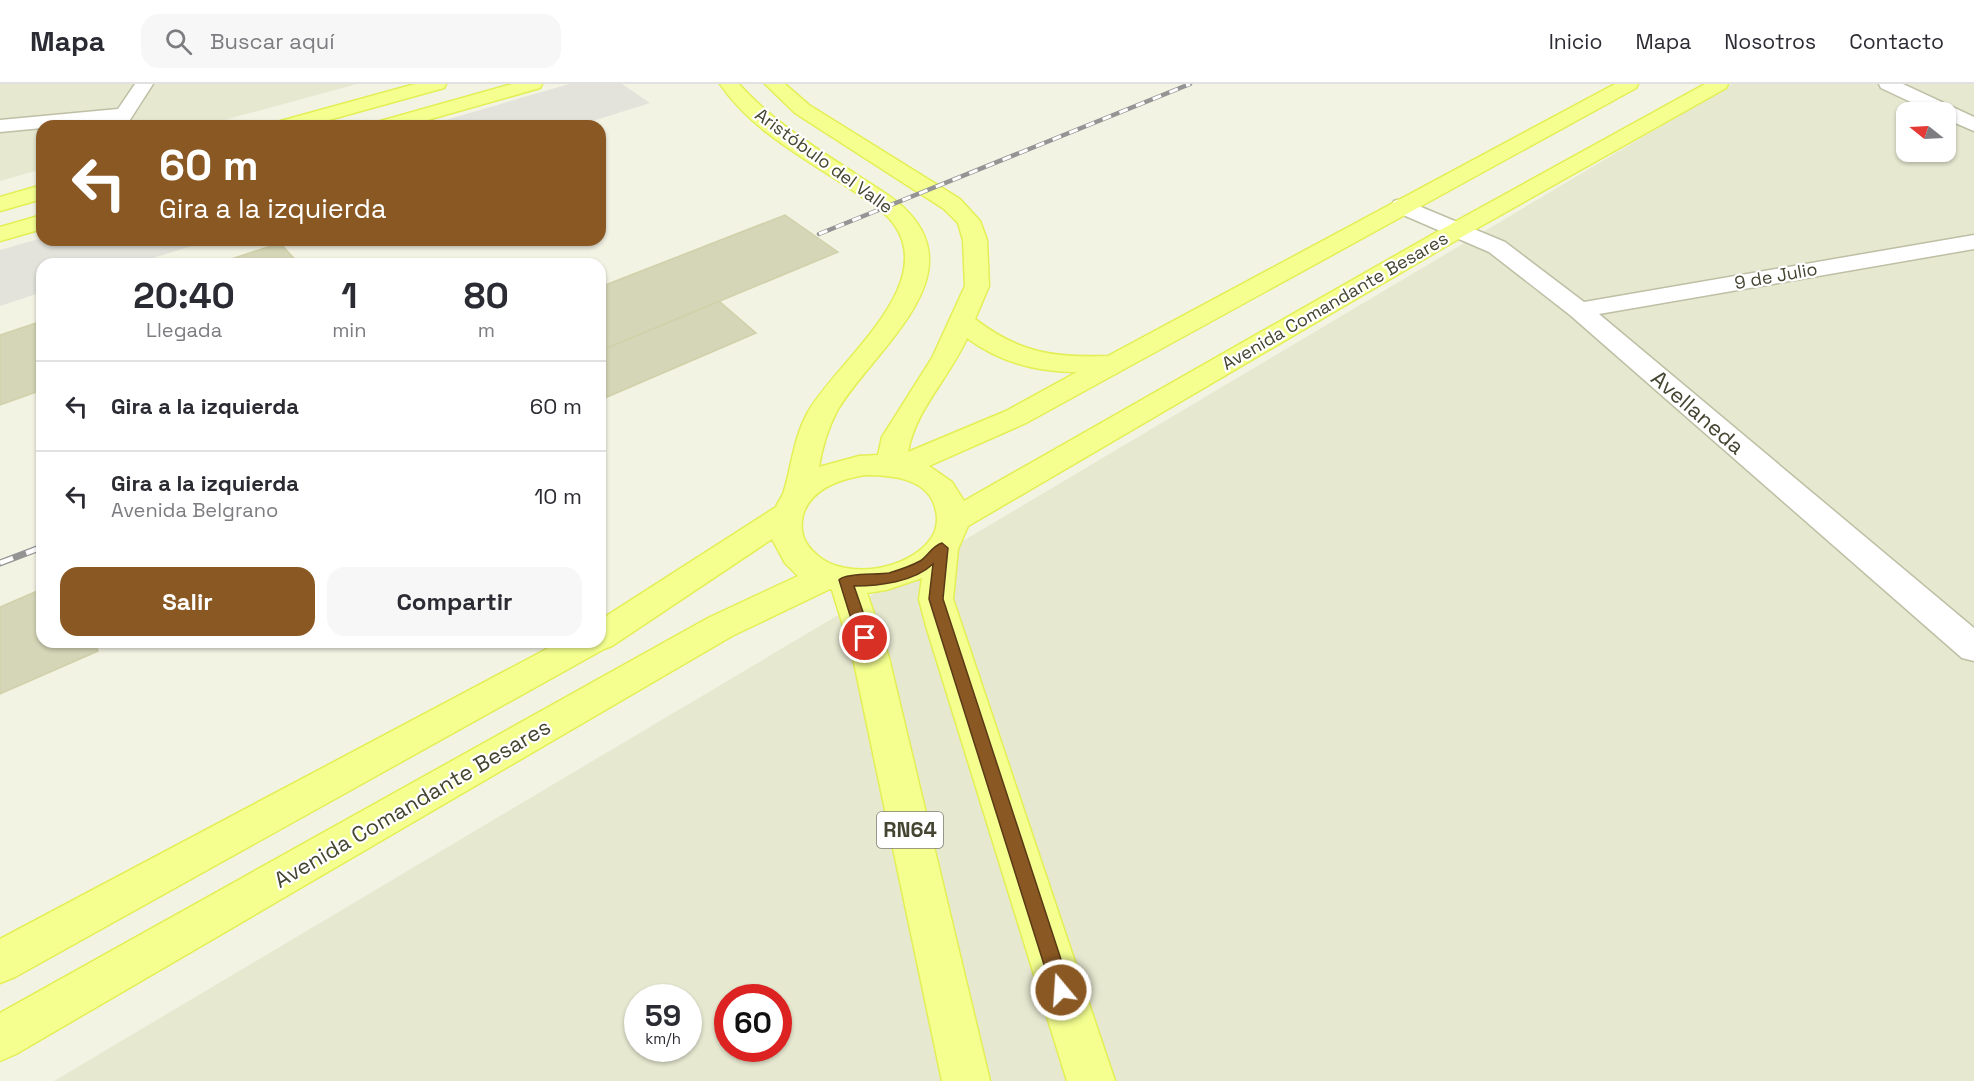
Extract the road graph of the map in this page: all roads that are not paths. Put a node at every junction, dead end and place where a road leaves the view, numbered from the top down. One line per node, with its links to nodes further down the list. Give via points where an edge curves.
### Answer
1 (144, 84): 9 (street)
2 (437, 84): 10 (main road)
3 (533, 84): 11 (main road)
4 (729, 84): 26 (main road, Aristóbulo del Valle, via 771,126 888,205 909,226 920,262 912,287 891,325 824,411 812,437)
5 (774, 84): 23 (main road, Aristóbulo del Valle, via 802,109 952,204 969,221 975,240 977,286)
6 (1629, 84): 17 (main road)
7 (1719, 84): 19 (main road, Avenida Comandante Besares)
8 (1888, 84): 13 (street)
9 (120, 120)
10 (306, 120)
11 (405, 120)
12 (36, 124): 14 (street)
13 (1974, 125)
14 (0, 126)
15 (36, 194): 16 (main road)
16 (0, 204)
17 (1402, 206): 19 (street, Avellaneda); 24 (main road)
18 (36, 224): 20 (main road)
19 (1459, 229): 22 (street, Avellaneda, via 1497,247); 27 (main road, Avenida Comandante Besares)
20 (0, 234)
21 (1974, 242): 22 (street, 9 de Julio)
22 (1579, 310): 31 (street, Avellaneda)
23 (962, 322): 24 (main road, via 995,346 1020,357 1080,366); 25 (main road, Aristóbulo del Valle, via 945,358 896,437)
24 (1113, 364): 25 (main road, via 1016,417)
25 (895, 466): 26 (main road, via 865,465 840,470 816,480); 27 (main road, via 934,482 945,493 951,507)
26 (793, 504): 28 (main road, via 785,529 792,550 811,567); 29 (main road)
27 (948, 535): 28 (main road, via 925,564 901,575 874,581); 35 (main road, via 936,599 943,626)
28 (837, 578): 33 (main road, Avenida Comandante Besares, via 720,627); 34 (main road, RN64, via 871,658)
29 (606, 633)
30 (579, 648): 32 (main road)
31 (1974, 648)
32 (0, 962)
33 (0, 1038)
34 (966, 1081)
35 (1091, 1081)

